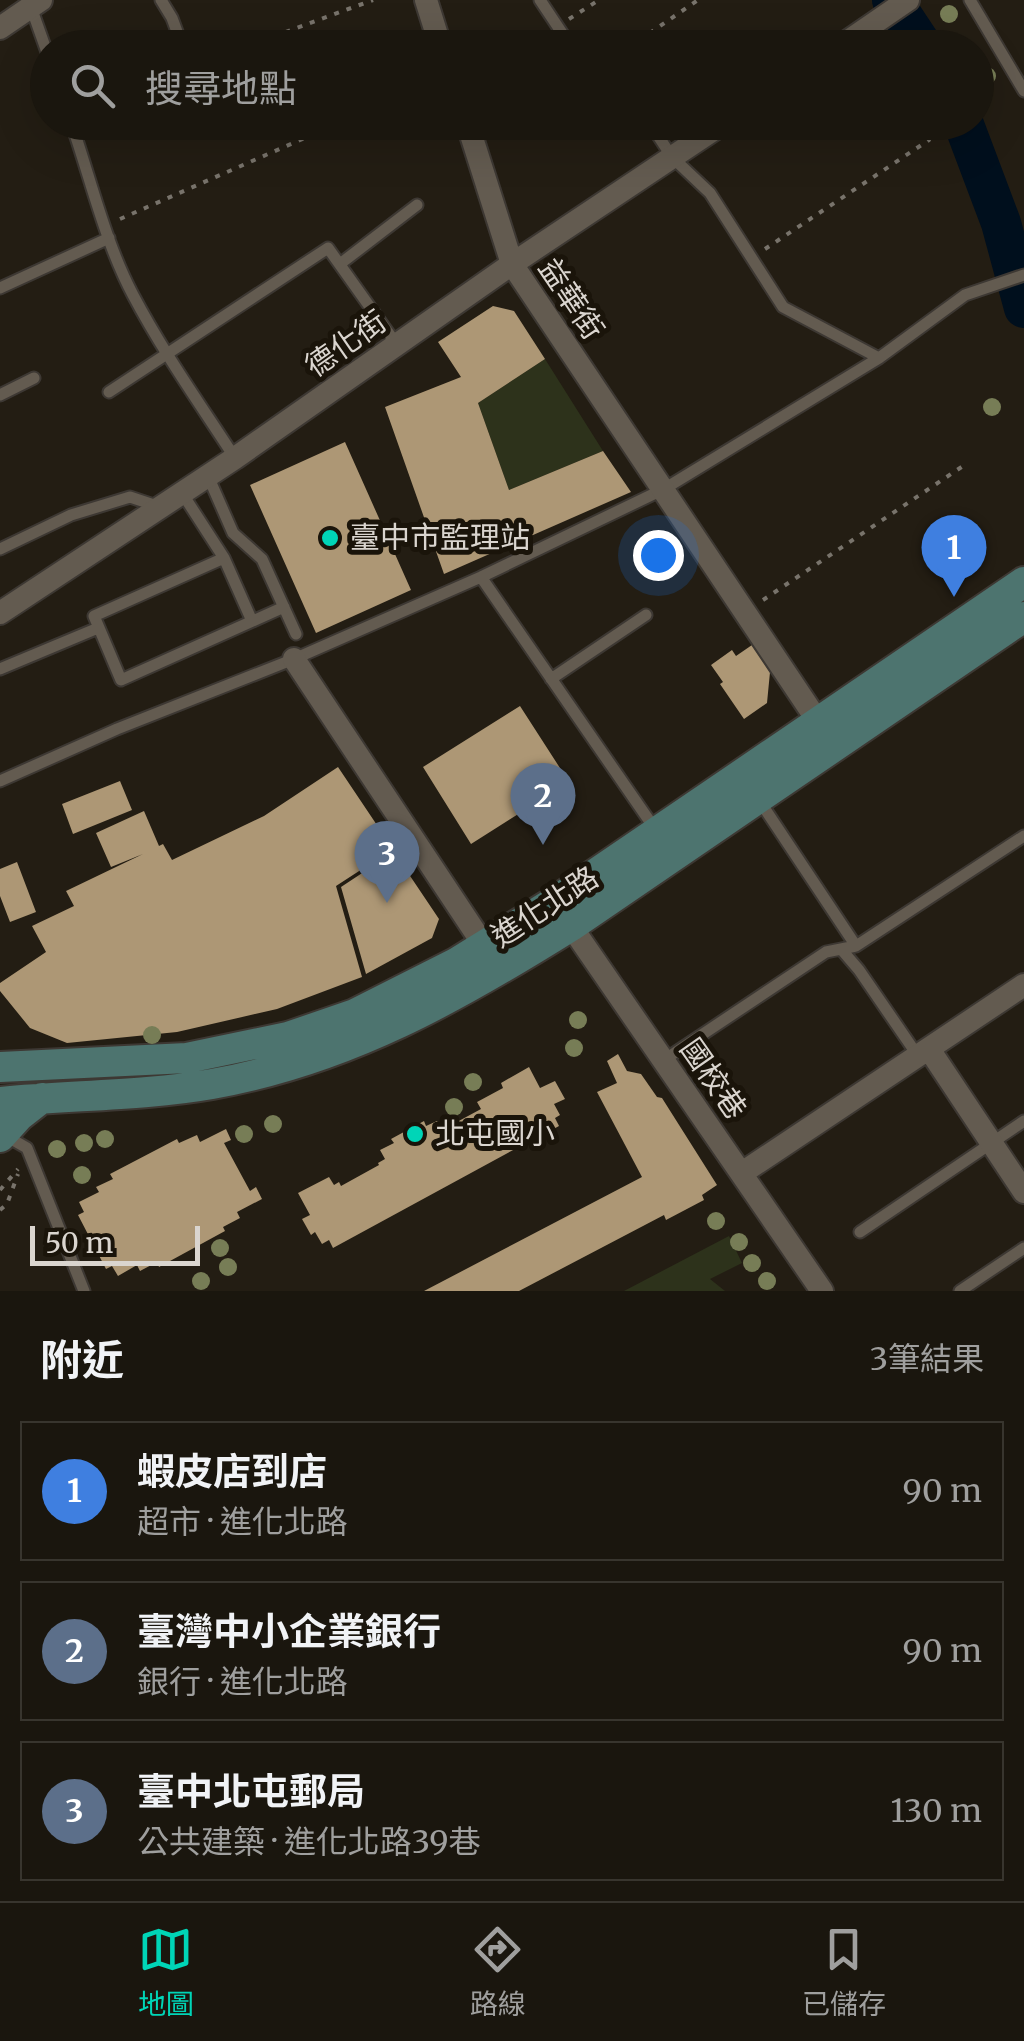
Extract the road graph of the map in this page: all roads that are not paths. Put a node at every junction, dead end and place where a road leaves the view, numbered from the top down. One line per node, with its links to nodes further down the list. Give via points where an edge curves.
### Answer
1 (160, 0): 9 (lane)
2 (426, 0): 10 (street)
3 (540, 0): 11 (lane)
4 (908, 0): 12 (street)
5 (970, 0): 13 (lane)
6 (36, 4): 7 (street); 8 (lane)
7 (0, 28)
8 (42, 30)
9 (176, 30)
10 (435, 30)
11 (559, 30)
12 (865, 30)
13 (988, 30)
14 (994, 40): 15 (lane)
15 (1024, 91)
16 (77, 140): 22 (lane)
17 (473, 140): 24 (street, 益華街)
18 (660, 140): 20 (lane)
19 (698, 140): 20 (street, 德化街)
20 (672, 157): 24 (street, 德化街); 29 (lane, via 710,193 783,308)
21 (417, 205): 23 (lane)
22 (108, 231): 26 (lane); 28 (lane)
23 (340, 264): 27 (lane); 28 (lane, via 328,248)
24 (512, 264): 27 (street, 德化街); 35 (street, 益華街)
25 (1024, 275): 29 (lane, via 966,295)
26 (0, 288)
27 (396, 345): 33 (street, 德化街)
28 (166, 353): 31 (lane); 33 (lane)
29 (879, 358): 35 (lane)
30 (34, 378): 32 (lane)
31 (109, 392)
32 (0, 395)
33 (236, 458): 34 (street, 德化街)
34 (208, 476): 36 (street, 德化街); 42 (lane, via 233,532 262,559)
35 (664, 489): 40 (lane); 52 (street, 益華街)
36 (182, 492): 37 (street, 德化街); 39 (lane)
37 (160, 508): 38 (lane, via 130,497 71,515); 43 (street, 德化街)
38 (0, 550)
39 (224, 558): 46 (lane); 47 (lane, via 94,616)
40 (481, 577): 49 (lane); 51 (lane)
41 (1024, 582): 52 (main road, 進化北路)
42 (284, 608): 46 (lane); 48 (lane)
43 (0, 612)
44 (646, 616): 51 (lane)
45 (1024, 617): 54 (main road, 進化北路)
46 (252, 622): 47 (lane, via 121,680)
47 (98, 628): 50 (lane)
48 (296, 634)
49 (294, 659): 53 (lane); 60 (street)
50 (0, 669)
51 (552, 679): 55 (lane)
52 (820, 723): 55 (main road, 進化北路)
53 (0, 781)
54 (758, 799): 57 (main road, 進化北路); 58 (lane)
55 (658, 834): 57 (main road, 進化北路)
56 (1024, 836): 58 (lane)
57 (563, 914): 60 (main road, 進化北路); 64 (street, 國校巷)
58 (856, 946): 59 (lane)
59 (841, 949): 63 (lane); 64 (lane, via 826,952)
60 (492, 958): 65 (main road, 進化北路, via 288,1036 187,1058); 67 (main road, 進化北路, via 383,1034 330,1055 209,1084)
61 (1024, 985): 63 (street)
62 (0, 1043): 65 (main road)
63 (923, 1052): 71 (street); 72 (street)
64 (664, 1060): 72 (street, 國校巷)
65 (32, 1064): 66 (main road, 進化北路)
66 (0, 1067)
67 (42, 1098): 68 (main road, 進化北路); 70 (main road)
68 (0, 1102)
69 (1024, 1121): 71 (lane)
70 (1, 1136): 76 (lane, via 27,1148)
71 (991, 1143): 73 (street); 74 (lane)
72 (742, 1173): 77 (street, 國校巷)
73 (1024, 1192)
74 (860, 1232)
75 (1024, 1248): 78 (lane)
76 (84, 1291)
77 (822, 1291)
78 (960, 1291)

